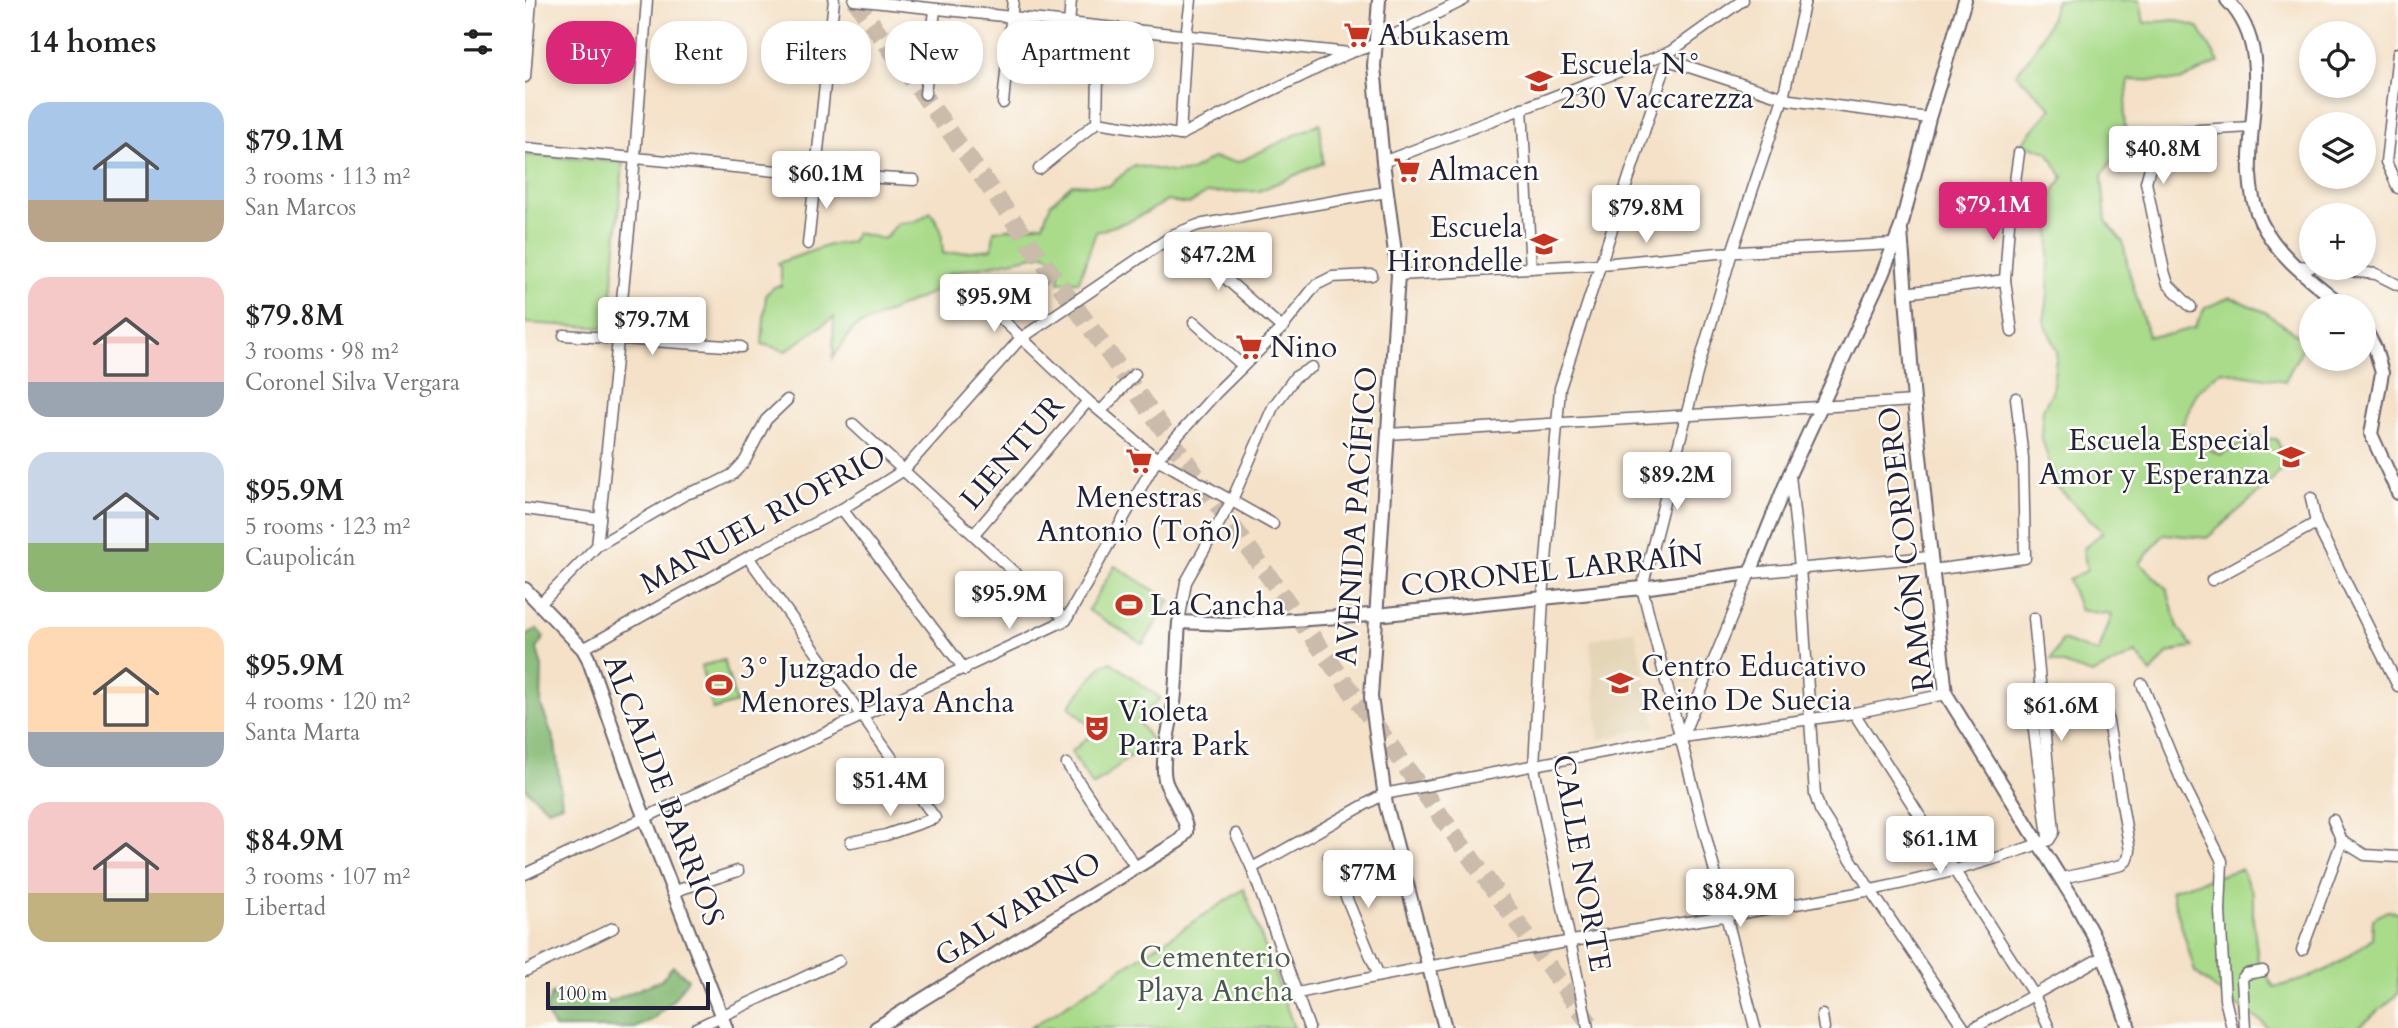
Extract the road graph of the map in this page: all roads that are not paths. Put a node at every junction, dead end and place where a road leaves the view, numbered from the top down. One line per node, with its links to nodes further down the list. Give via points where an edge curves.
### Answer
1 (531, 0): 24 (street)
2 (647, 0): 37 (street)
3 (834, 0): 42 (street)
4 (854, 0): 14 (street)
5 (1013, 0): 15 (street)
6 (1071, 0): 17 (street)
7 (1191, 0): 19 (street)
8 (1380, 0): 20 (street, AVENIDA PACÍFICO)
9 (1464, 0): 20 (street)
10 (1743, 0): 23 (street)
11 (1805, 0): 28 (street)
12 (1965, 0): 31 (street)
13 (2227, 0): 33 (street, via 2244,23 2255,54)
14 (935, 10): 15 (street); 27 (street)
15 (1011, 17): 16 (street); 29 (street)
16 (1044, 21)
17 (1069, 21)
18 (1154, 33): 19 (street)
19 (1186, 36): 21 (street); 34 (street)
20 (1374, 45): 21 (street); 38 (street, AVENIDA PACÍFICO)
21 (1349, 53): 34 (street)
22 (2398, 53): 25 (street)
23 (1669, 56): 28 (street); 30 (street); 51 (street, CALLE NORTE)
24 (525, 77)
25 (2397, 77): 39 (street)
26 (1098, 84): 32 (street)
27 (925, 94)
28 (1783, 98): 31 (street); 50 (street)
29 (1003, 103)
30 (1522, 108): 38 (street); 53 (street)
31 (1929, 118): 46 (street)
32 (1097, 122): 34 (street); 40 (street)
33 (2251, 127): 52 (street, via 2255,209 2275,244); 61 (street, via 2164,132 2157,142 2146,182 2164,271 2168,284)
34 (1180, 135)
35 (525, 148): 37 (street)
36 (2019, 153): 57 (street)
37 (634, 157): 42 (street); 68 (street)
38 (1383, 162): 45 (street, AVENIDA PACÍFICO)
39 (2386, 162): 41 (street); 44 (street)
40 (1039, 169)
41 (2398, 172)
42 (815, 174): 43 (street); 48 (street)
43 (914, 180)
44 (2398, 188)
45 (1386, 192): 47 (street, MANUEL RIOFRIO, via 1198,225); 56 (street, AVENIDA PACÍFICO)
46 (1901, 227): 49 (street); 59 (street, RAMÓN CORDERO)
47 (1175, 234): 64 (street); 67 (street, MANUEL RIOFRIO)
48 (808, 244)
49 (1893, 244): 50 (street); 78 (street)
50 (1732, 252): 51 (street); 80 (street)
51 (1602, 264): 53 (street); 82 (street, CALLE NORTE, via 1560,388)
52 (2297, 266): 60 (street)
53 (1531, 268): 56 (street)
54 (2376, 274): 58 (street)
55 (1372, 275): 64 (street, via 1323,280)
56 (1398, 275): 83 (street, AVENIDA PACÍFICO)
57 (2005, 280): 59 (street); 65 (street)
58 (2398, 285)
59 (1905, 293): 77 (street, RAMÓN CORDERO)
60 (2328, 294)
61 (2191, 307)
62 (989, 308): 67 (street)
63 (1194, 322): 71 (street)
64 (1282, 328): 71 (street)
65 (2012, 332)
66 (564, 335): 68 (street)
67 (1020, 339): 76 (street); 85 (street, MANUEL RIOFRIO)
68 (618, 340): 69 (street); 92 (street)
69 (741, 347)
70 (2376, 352): 87 (street, via 2382,373 2371,434)
71 (1243, 366): 84 (street)
72 (1312, 367): 89 (street, via 1295,377 1273,407)
73 (1135, 374): 79 (street, LIENTUR)
74 (2016, 398): 98 (street, CORONEL LARRAÍN, via 2023,458 2025,558)
75 (787, 400): 96 (street, via 766,420 745,461 732,475 685,494)
76 (1088, 401): 79 (street); 95 (street, LIENTUR)
77 (1914, 401): 78 (street); 98 (street, RAMÓN CORDERO)
78 (1820, 408): 80 (street); 86 (street)
79 (1101, 411): 84 (street)
80 (1685, 416): 82 (street); 102 (street)
81 (853, 424): 85 (street)
82 (1557, 424): 83 (street); 104 (street, CALLE NORTE)
83 (1388, 434): 106 (street, AVENIDA PACÍFICO)
84 (1157, 459): 89 (street); 108 (street)
85 (904, 470): 90 (street, MANUEL RIOFRIO); 95 (street)
86 (1790, 473): 99 (street); 100 (street)
87 (2398, 493)
88 (2311, 498): 93 (street)
89 (1232, 500): 94 (street); 109 (street, via 1186,582)
90 (842, 509): 97 (street, MANUEL RIOFRIO); 111 (street)
91 (526, 510): 92 (street)
92 (600, 519): 96 (street)
93 (2316, 523): 101 (street); 113 (street)
94 (1273, 524)
95 (974, 534): 108 (street)
96 (597, 546): 105 (street)
97 (748, 557): 110 (street, MANUEL RIOFRIO); 118 (street)
98 (1931, 563): 99 (street, CORONEL LARRAÍN); 114 (street, RAMÓN CORDERO)
99 (1800, 567): 100 (street, CORONEL LARRAÍN); 119 (street)
100 (1750, 573): 102 (street, CORONEL LARRAÍN); 120 (street)
101 (2213, 580)
102 (1642, 588): 104 (street, CORONEL LARRAÍN); 120 (street)
103 (525, 589): 105 (street, ALCALDE BARRIOS)
104 (1543, 598): 106 (street, CORONEL LARRAÍN); 122 (street, CALLE NORTE)
105 (540, 604): 110 (street, ALCALDE BARRIOS)
106 (1376, 613): 109 (street, CORONEL LARRAÍN, via 1229,624); 123 (street, AVENIDA PACÍFICO, via 1371,698)
107 (2034, 618): 129 (street, via 2054,832)
108 (1066, 620): 111 (street)
109 (1179, 622): 132 (street, GALVARINO, via 1165,779 1186,832 1179,841)
110 (583, 649): 124 (street, ALCALDE BARRIOS)
111 (965, 670): 118 (street)
112 (2142, 684): 165 (street, via 2181,779 2222,861 2225,999)
113 (2398, 686)
114 (1946, 694): 117 (street); 129 (street, RAMÓN CORDERO)
115 (2030, 701): 129 (street)
116 (2106, 710): 137 (street, via 2128,859 2122,865)
117 (1854, 713): 119 (street); 135 (street)
118 (861, 716): 124 (street); 128 (street, via 935,818)
119 (1810, 718): 120 (street); 139 (street, via 1820,810)
120 (1682, 737): 122 (street); 140 (street)
121 (1067, 764): 132 (street)
122 (1534, 767): 123 (street); 142 (street, CALLE NORTE)
123 (1384, 794): 133 (street); 146 (street, AVENIDA PACÍFICO)
124 (645, 817): 136 (street); 138 (street, ALCALDE BARRIOS)
125 (2333, 820): 127 (street)
126 (1236, 834): 133 (street)
127 (2342, 841): 131 (street, via 2365,855); 143 (street)
128 (852, 842)
129 (2045, 842): 135 (street); 137 (street, RAMÓN CORDERO)
130 (1329, 856): 149 (street)
131 (2398, 857)
132 (1135, 866): 155 (street, GALVARINO)
133 (1252, 868): 150 (street)
134 (738, 871): 138 (street)
135 (1955, 871): 139 (street); 151 (street)
136 (525, 874)
137 (2062, 878): 144 (street, RAMÓN CORDERO)
138 (674, 891): 153 (street, ALCALDE BARRIOS)
139 (1871, 891): 140 (street); 161 (street)
140 (1727, 915): 142 (street); 159 (street)
141 (613, 928): 147 (street)
142 (1570, 941): 146 (street); 158 (street, CALLE NORTE)
143 (2302, 950)
144 (2104, 956): 151 (street); 164 (street, RAMÓN CORDERO)
145 (839, 961): 153 (street)
146 (1429, 968): 149 (street); 157 (street, AVENIDA PACÍFICO)
147 (525, 971)
148 (2263, 971): 166 (street, via 2242,979)
149 (1379, 976): 150 (street)
150 (1298, 993): 156 (street)
151 (2034, 995): 162 (street); 163 (street)
152 (1822, 1015): 160 (street)
153 (724, 1023): 154 (street)
154 (697, 1028)
155 (876, 1028)
156 (1309, 1028)
157 (1445, 1028)
158 (1588, 1028)
159 (1755, 1028)
160 (1824, 1028)
161 (1964, 1028)
162 (1974, 1028)
163 (2049, 1028)
164 (2129, 1028)
165 (2232, 1028)
166 (2245, 1028)

